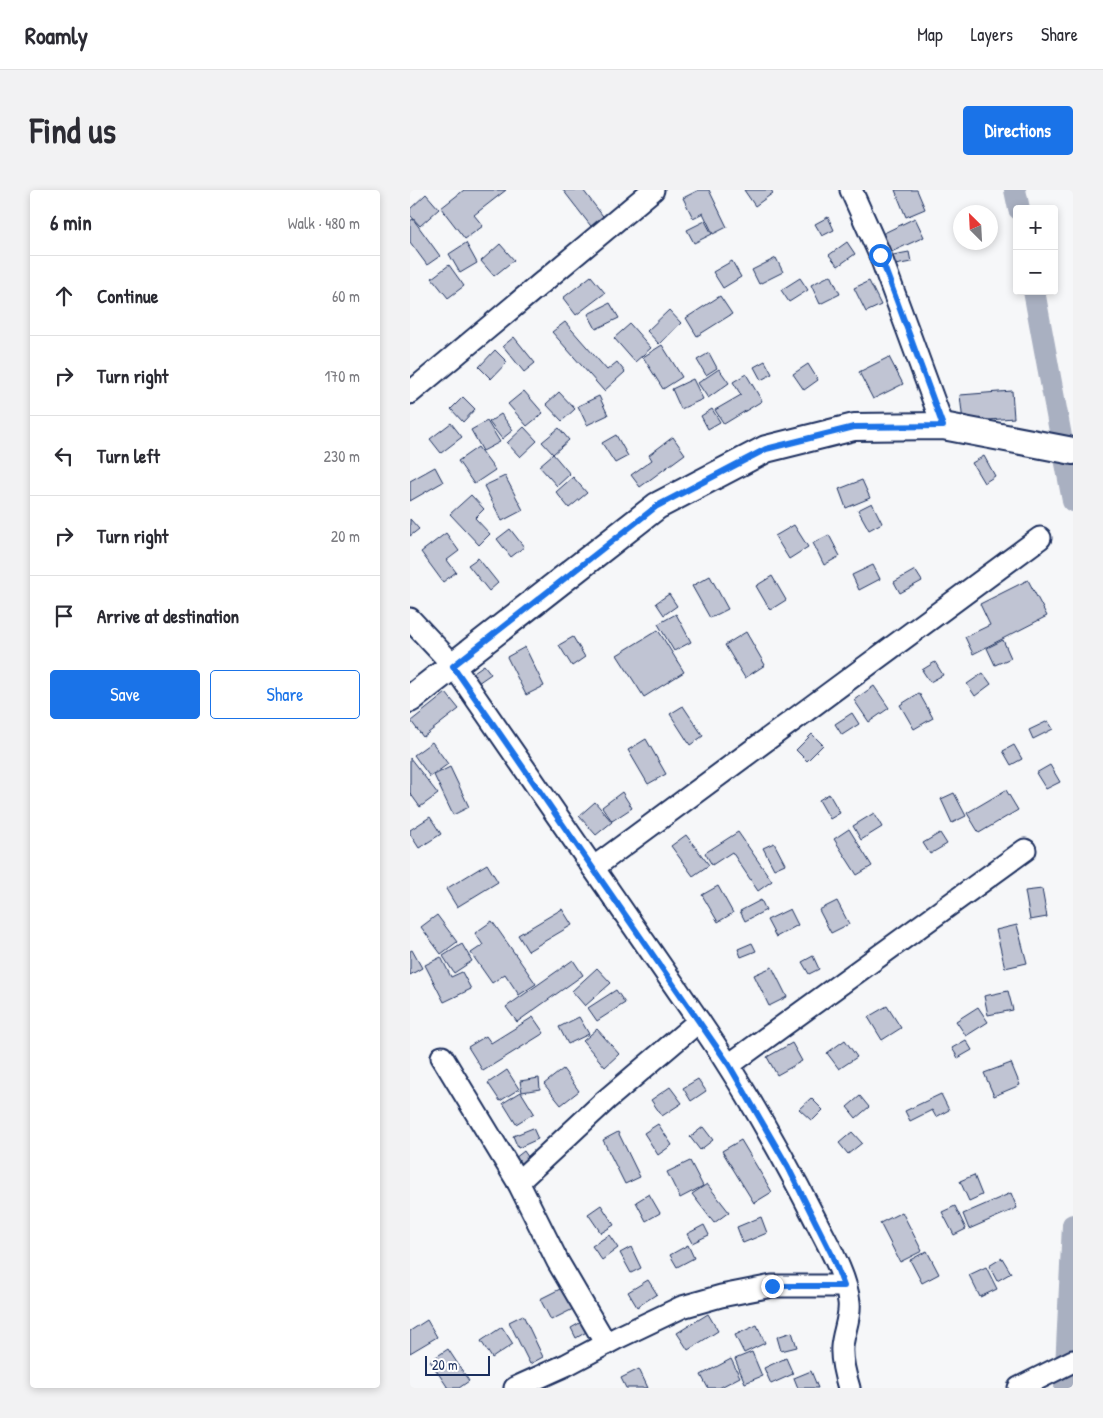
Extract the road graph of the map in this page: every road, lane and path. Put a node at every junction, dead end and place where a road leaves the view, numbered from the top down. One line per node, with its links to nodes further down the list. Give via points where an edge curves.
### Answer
1 (653, 190): 3 (street)
2 (851, 190): 4 (street, via 880,255)
3 (410, 393)
4 (943, 426): 5 (street); 8 (street, via 854,427 766,449 657,506)
5 (1061, 449)
6 (1040, 538): 11 (street)
7 (410, 619): 8 (street)
8 (453, 666): 9 (street); 11 (street)
9 (410, 699)
10 (1025, 850): 14 (street)
11 (593, 868): 12 (street)
12 (699, 1021): 14 (street); 15 (street, via 606,1100)
13 (442, 1057): 15 (street)
14 (729, 1065): 16 (street, via 788,1167)
15 (518, 1182): 17 (street, via 558,1262)
16 (844, 1286): 17 (street, via 772,1286 721,1296 682,1307); 21 (street, via 849,1303 842,1348)
17 (606, 1344): 20 (street)
18 (1073, 1361): 19 (street)
19 (1028, 1384)
20 (515, 1388)
21 (849, 1388)

